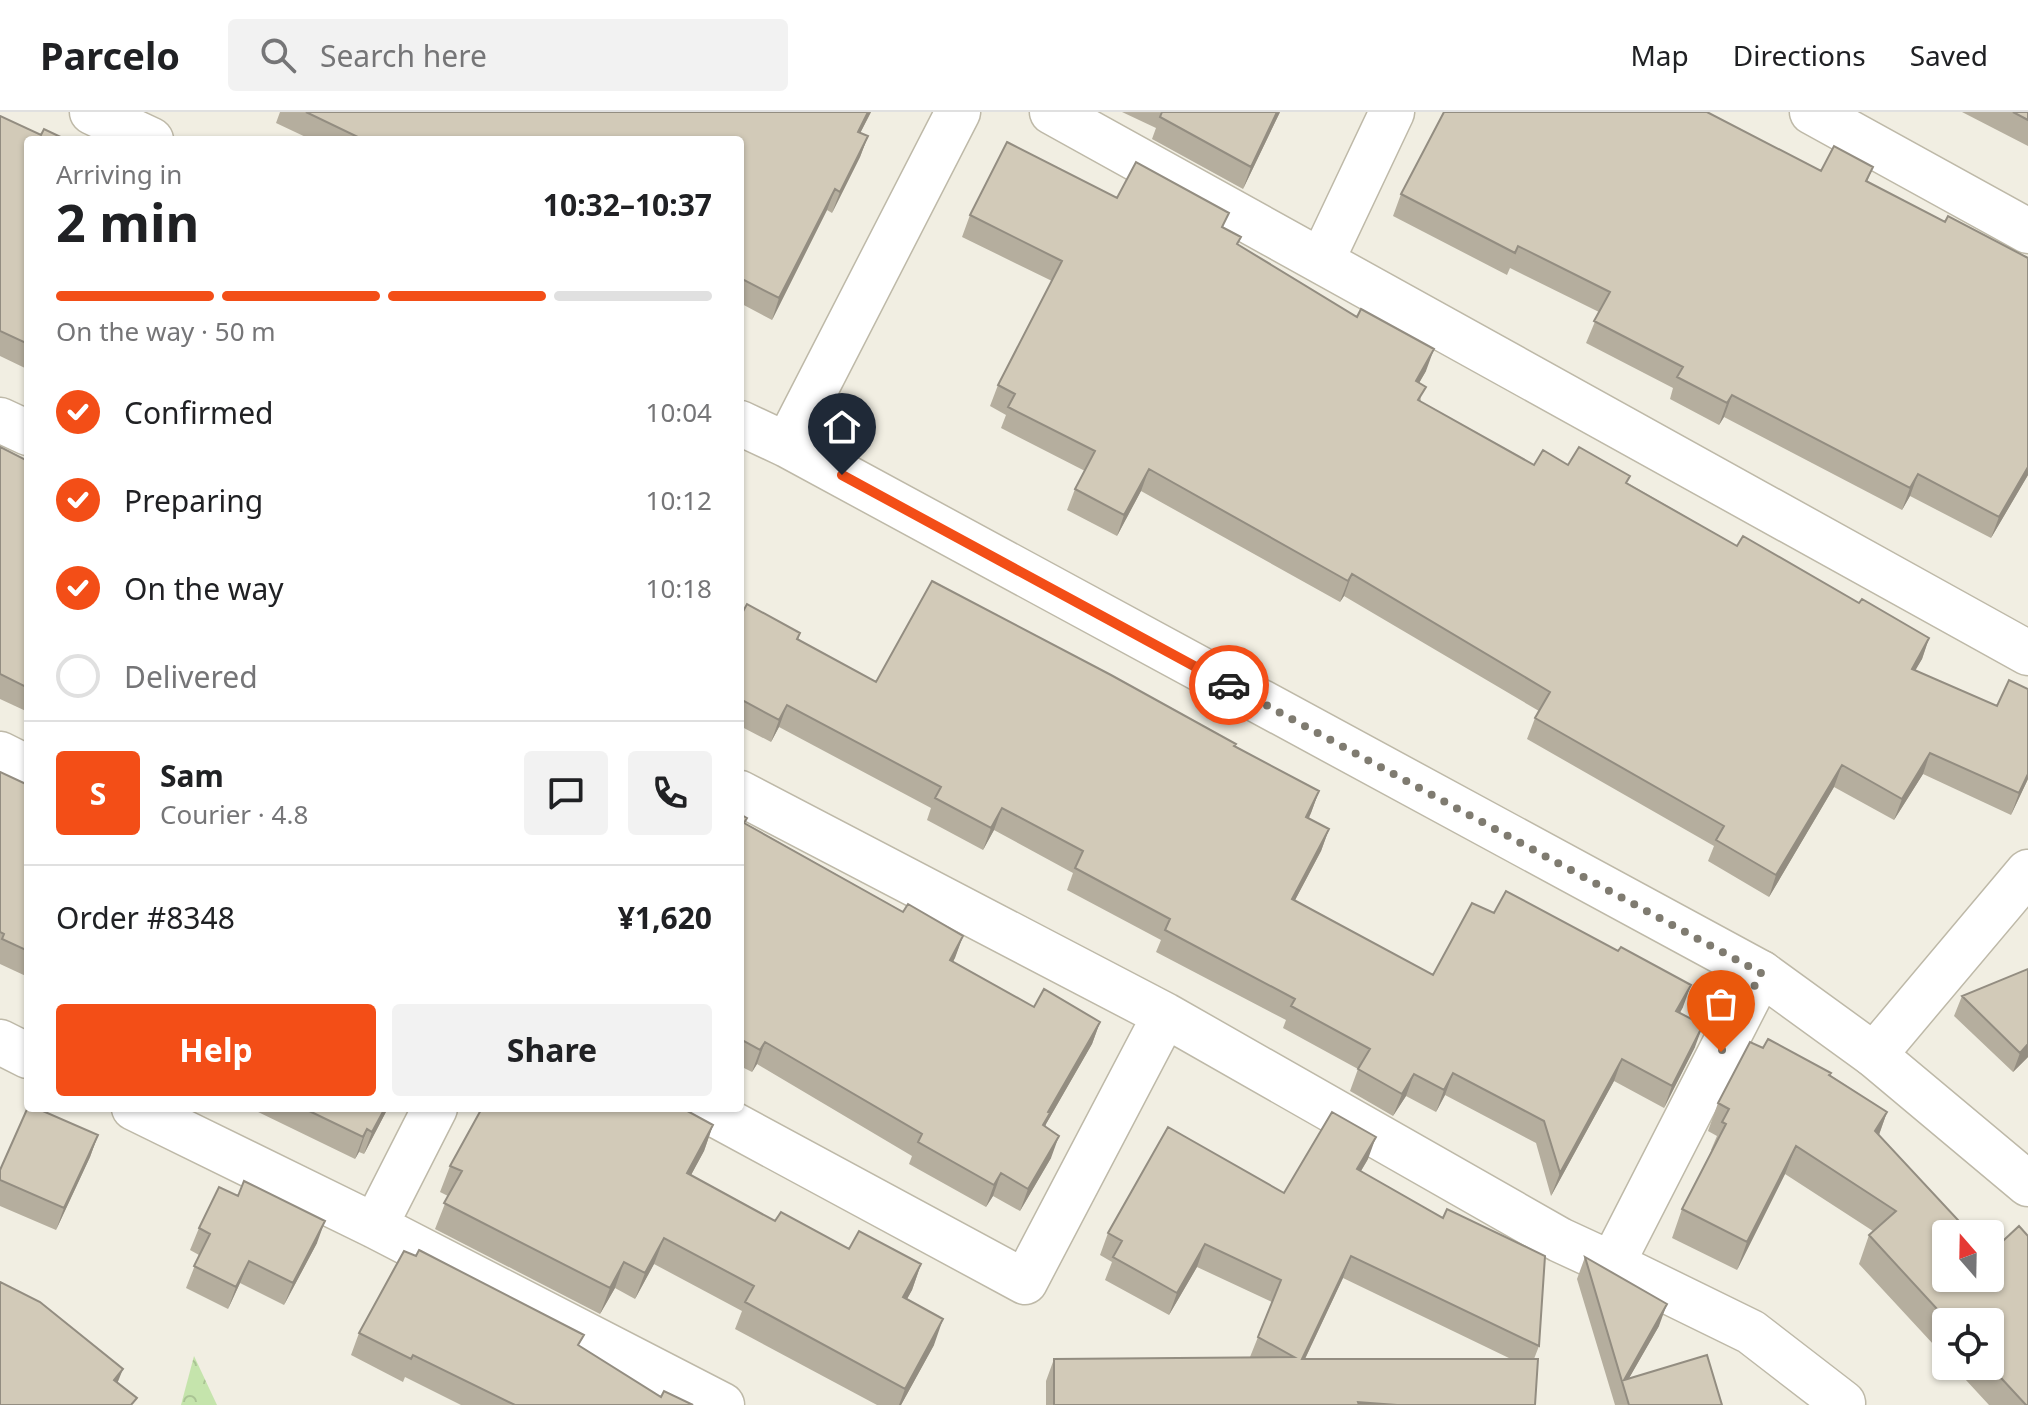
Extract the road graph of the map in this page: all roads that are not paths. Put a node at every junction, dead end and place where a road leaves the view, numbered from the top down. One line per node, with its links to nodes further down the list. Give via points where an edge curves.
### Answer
1 (92, 112): 6 (street)
2 (958, 112): 12 (street)
3 (1052, 112): 8 (street)
4 (1392, 112): 8 (street)
5 (1819, 114): 7 (street)
6 (143, 136)
7 (2028, 231)
8 (1322, 260): 13 (street)
9 (0, 420): 11 (street)
10 (744, 425): 12 (street)
11 (24, 431)
12 (787, 445): 18 (street)
13 (2028, 653)
14 (0, 754): 15 (street)
15 (24, 766)
16 (744, 795): 19 (street)
17 (2028, 872): 22 (street)
18 (1761, 973): 22 (street); 28 (street)
19 (1165, 1015): 25 (street, via 1025,1282); 28 (street, via 1560,1240)
20 (0, 1042): 21 (street)
21 (24, 1054)
22 (1874, 1055): 26 (street)
23 (142, 1112): 27 (street)
24 (433, 1112): 27 (street)
25 (710, 1112)
26 (2028, 1184)
27 (375, 1226): 30 (street)
28 (1612, 1264): 29 (street, via 1751,1332)
29 (1843, 1403)
30 (722, 1405)

